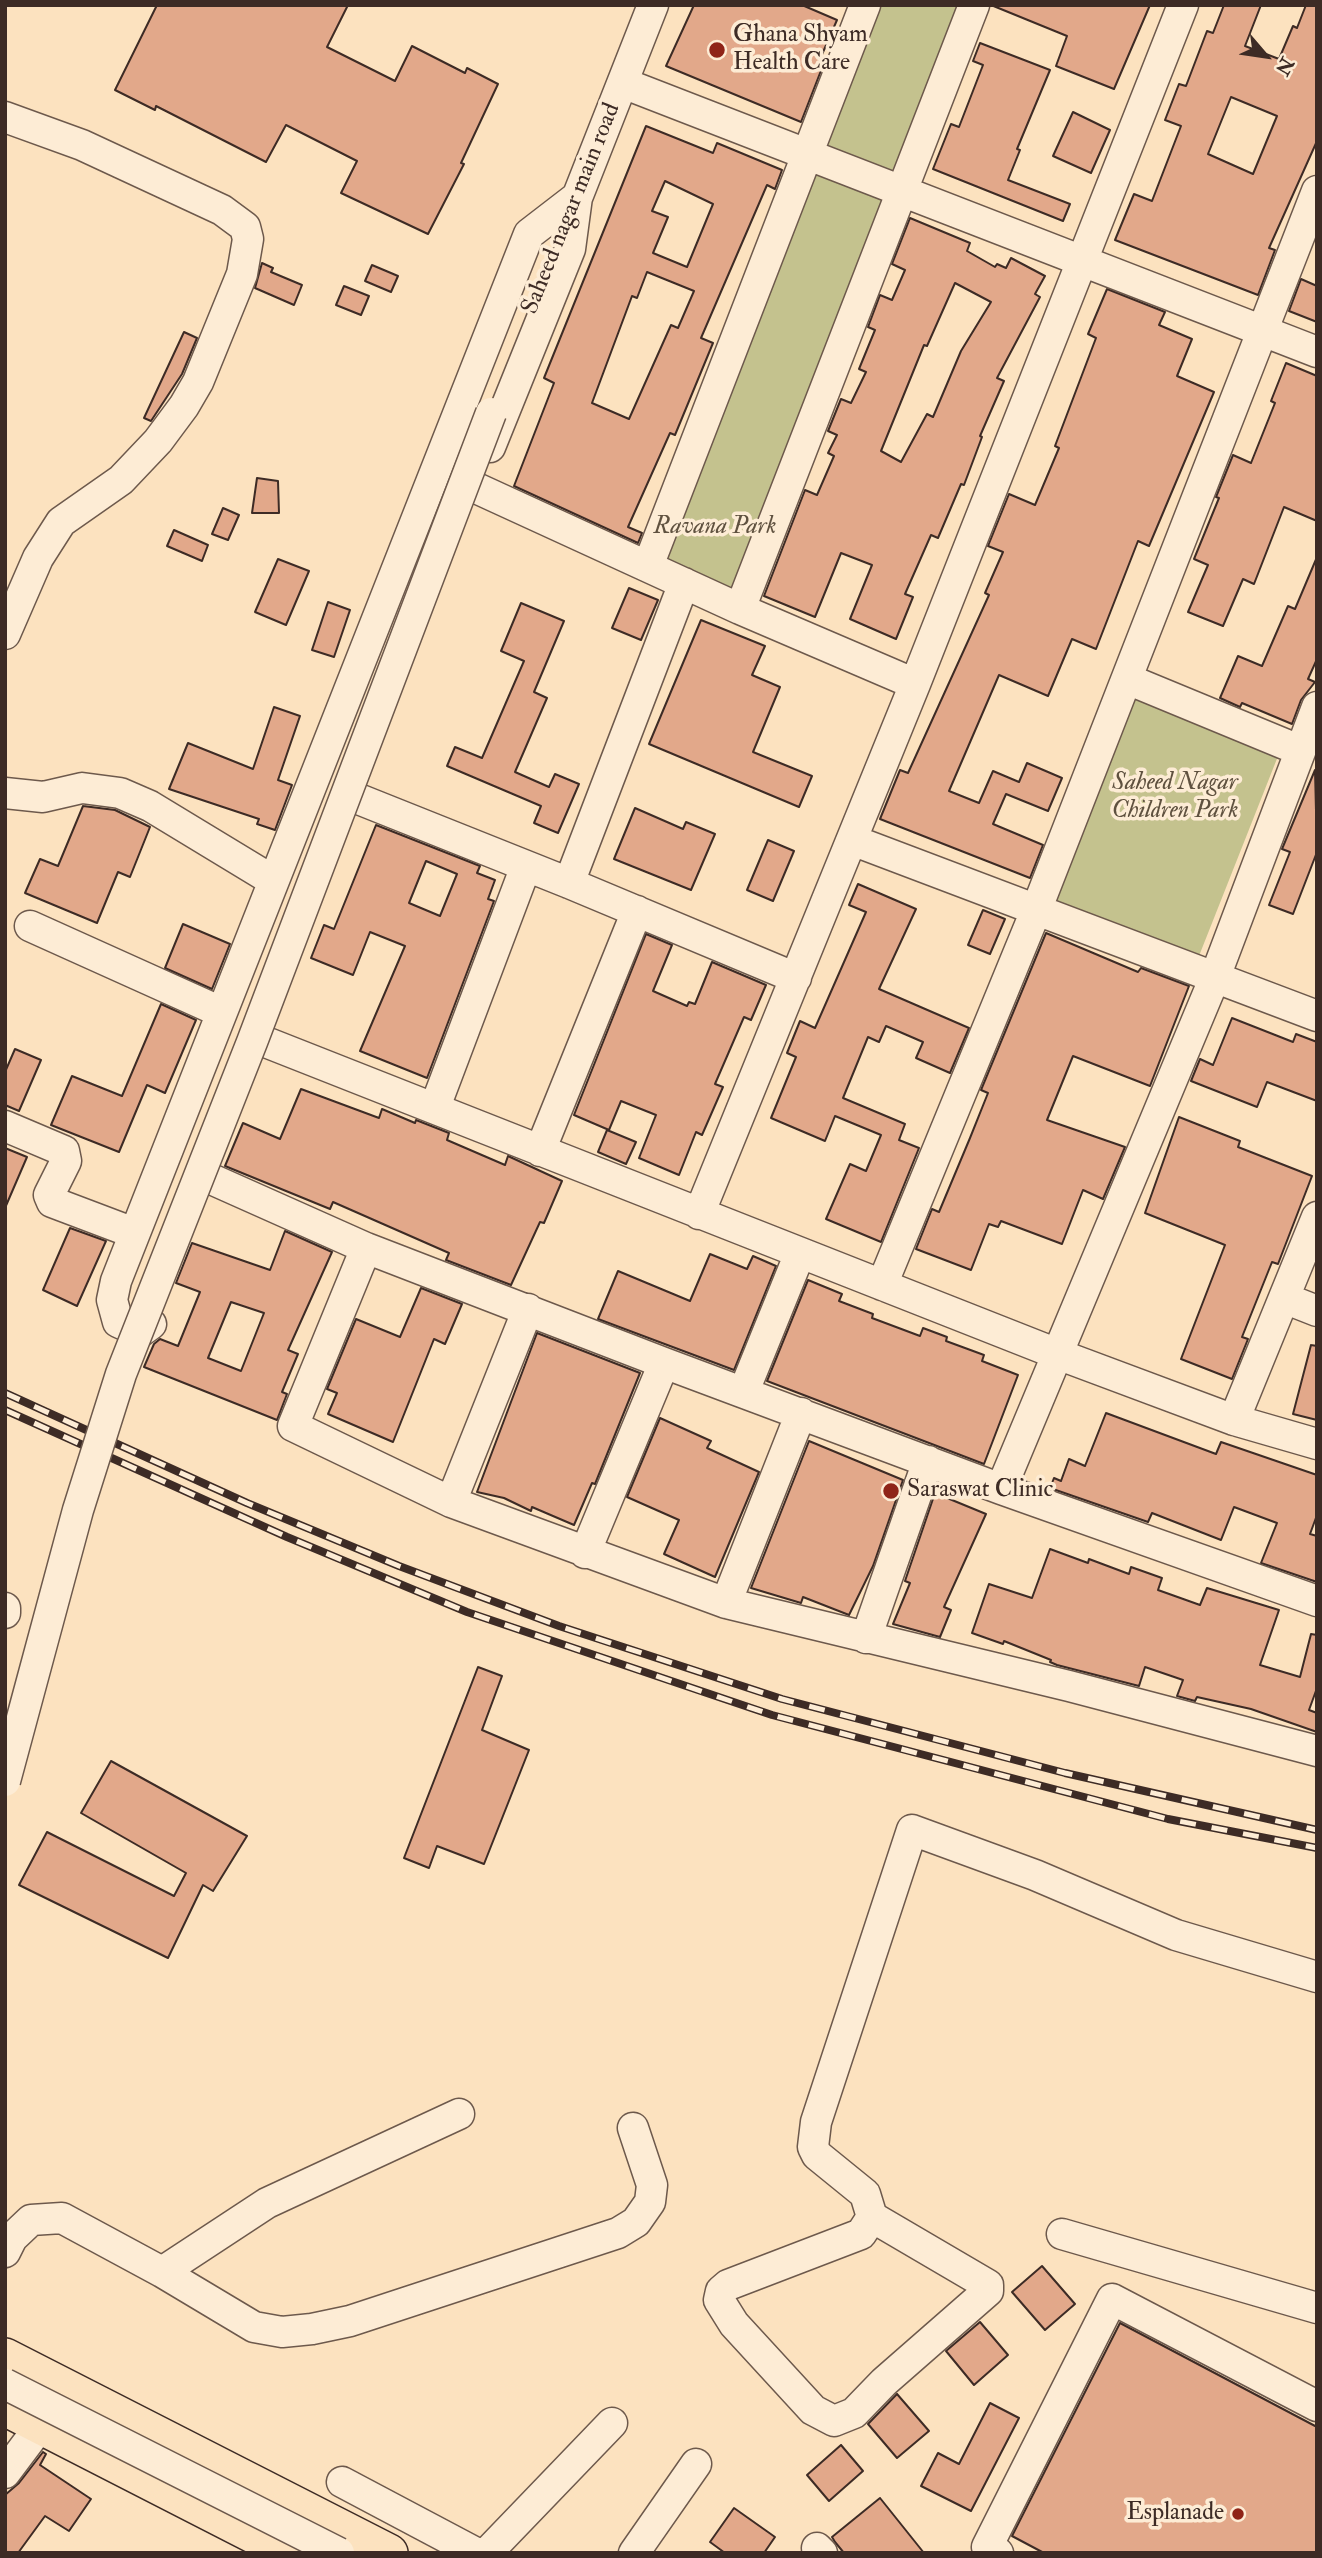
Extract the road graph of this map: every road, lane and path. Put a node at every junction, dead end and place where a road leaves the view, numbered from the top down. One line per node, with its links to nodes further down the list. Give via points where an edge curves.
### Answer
1 (653, 5): 5 (street, Saheed nagar main road)
2 (865, 5): 7 (street)
3 (974, 5): 8 (street)
4 (1183, 5): 11 (street)
5 (623, 83): 7 (street); 10 (street, Saheed nagar main road)
6 (5, 117): 18 (street, via 82,145 222,210 245,227 248,239 242,274 184,407 121,480 61,522 38,558)
7 (806, 153): 8 (street); 15 (street)
8 (902, 190): 11 (street); 17 (street)
9 (1317, 191): 12 (street)
10 (577, 197): 14 (street, via 570,249); 27 (street, via 529,234); 66 (street, Saheed nagar main road, bridge, via 121,1374 78,1510)
11 (1082, 260): 12 (street); 20 (street)
12 (1264, 330): 13 (street); 19 (street)
13 (1317, 352)
14 (474, 487): 15 (street); 24 (street)
15 (648, 566): 16 (street)
16 (684, 583): 17 (street); 28 (street)
17 (740, 610): 20 (street)
18 (5, 634)
19 (1127, 680): 22 (street); 29 (street)
20 (915, 684): 25 (street)
21 (1317, 707): 22 (street)
22 (1299, 750): 32 (street)
23 (5, 793): 27 (street, via 43,797 82,788 121,793)
24 (356, 798): 26 (street); 36 (street)
25 (852, 840): 29 (street); 33 (street)
26 (526, 866): 28 (street); 37 (street)
27 (272, 880): 34 (street)
28 (569, 883): 30 (street)
29 (1037, 908): 32 (street); 46 (street)
30 (637, 911): 33 (street); 39 (street)
31 (30, 926): 34 (street)
32 (1215, 977): 35 (street); 51 (street)
33 (796, 978): 41 (street)
34 (221, 1012): 43 (street)
35 (1317, 1016)
36 (263, 1041): 37 (street); 40 (street)
37 (435, 1107): 39 (street)
38 (5, 1126): 43 (street, via 64,1151 66,1161 49,1195 52,1202)
39 (540, 1151): 41 (street)
40 (209, 1178): 44 (street); 50 (street)
41 (699, 1214): 45 (street)
42 (1317, 1217): 47 (street)
43 (134, 1233): 50 (street, via 112,1300 118,1322 140,1332)
44 (366, 1248): 48 (street); 60 (street, via 293,1426)
45 (800, 1253): 46 (street); 54 (street)
46 (882, 1285): 51 (street)
47 (1284, 1298): 49 (street); 56 (street)
48 (528, 1309): 52 (street); 60 (street)
49 (1317, 1311)
50 (151, 1324): 53 (street)
51 (1059, 1355): 56 (street); 59 (street)
52 (664, 1363): 54 (street); 61 (street)
53 (134, 1379)
54 (744, 1391): 55 (street)
55 (801, 1413): 58 (street); 63 (street)
56 (1234, 1420): 57 (street)
57 (1317, 1444)
58 (928, 1461): 59 (street); 64 (street)
59 (1001, 1489): 62 (street)
60 (451, 1502): 61 (street)
61 (585, 1553): 63 (street)
62 (1317, 1601)
63 (726, 1603): 64 (street)
64 (866, 1639): 65 (street, via 1083,1689)
65 (1317, 1751)
66 (5, 1782)
67 (1317, 1977): 70 (street, via 1176,1935 1035,1874 912,1830 816,2122 813,2147 865,2194)
68 (458, 2114): 73 (street, via 267,2203)
69 (633, 2128): 73 (street, via 652,2185 650,2202 636,2222 618,2233 350,2321 282,2332 254,2327)
70 (872, 2217): 70 (street, via 988,2285 988,2291 855,2413 834,2421 813,2410 734,2323 719,2300 721,2291 861,2234)
71 (1062, 2234): 74 (street)
72 (5, 2252): 73 (street, via 31,2220 62,2218)
73 (162, 2272)
74 (1317, 2308)
75 (5, 2357): 81 (main road)
76 (5, 2384): 87 (street, bridge)
77 (1317, 2406): 92 (street, via 1112,2299 987,2547)
78 (5, 2407): 80 (main road)
79 (612, 2423): 90 (street)
80 (41, 2426): 83 (street); 84 (main road)
81 (162, 2438): 84 (main road); 88 (main road)
82 (696, 2464): 91 (street)
83 (5, 2473)
84 (143, 2476): 86 (main road)
85 (342, 2482): 89 (street)
86 (290, 2553)
87 (338, 2553)
88 (390, 2553)
89 (476, 2553)
90 (487, 2553)
91 (634, 2553)
92 (998, 2553)

